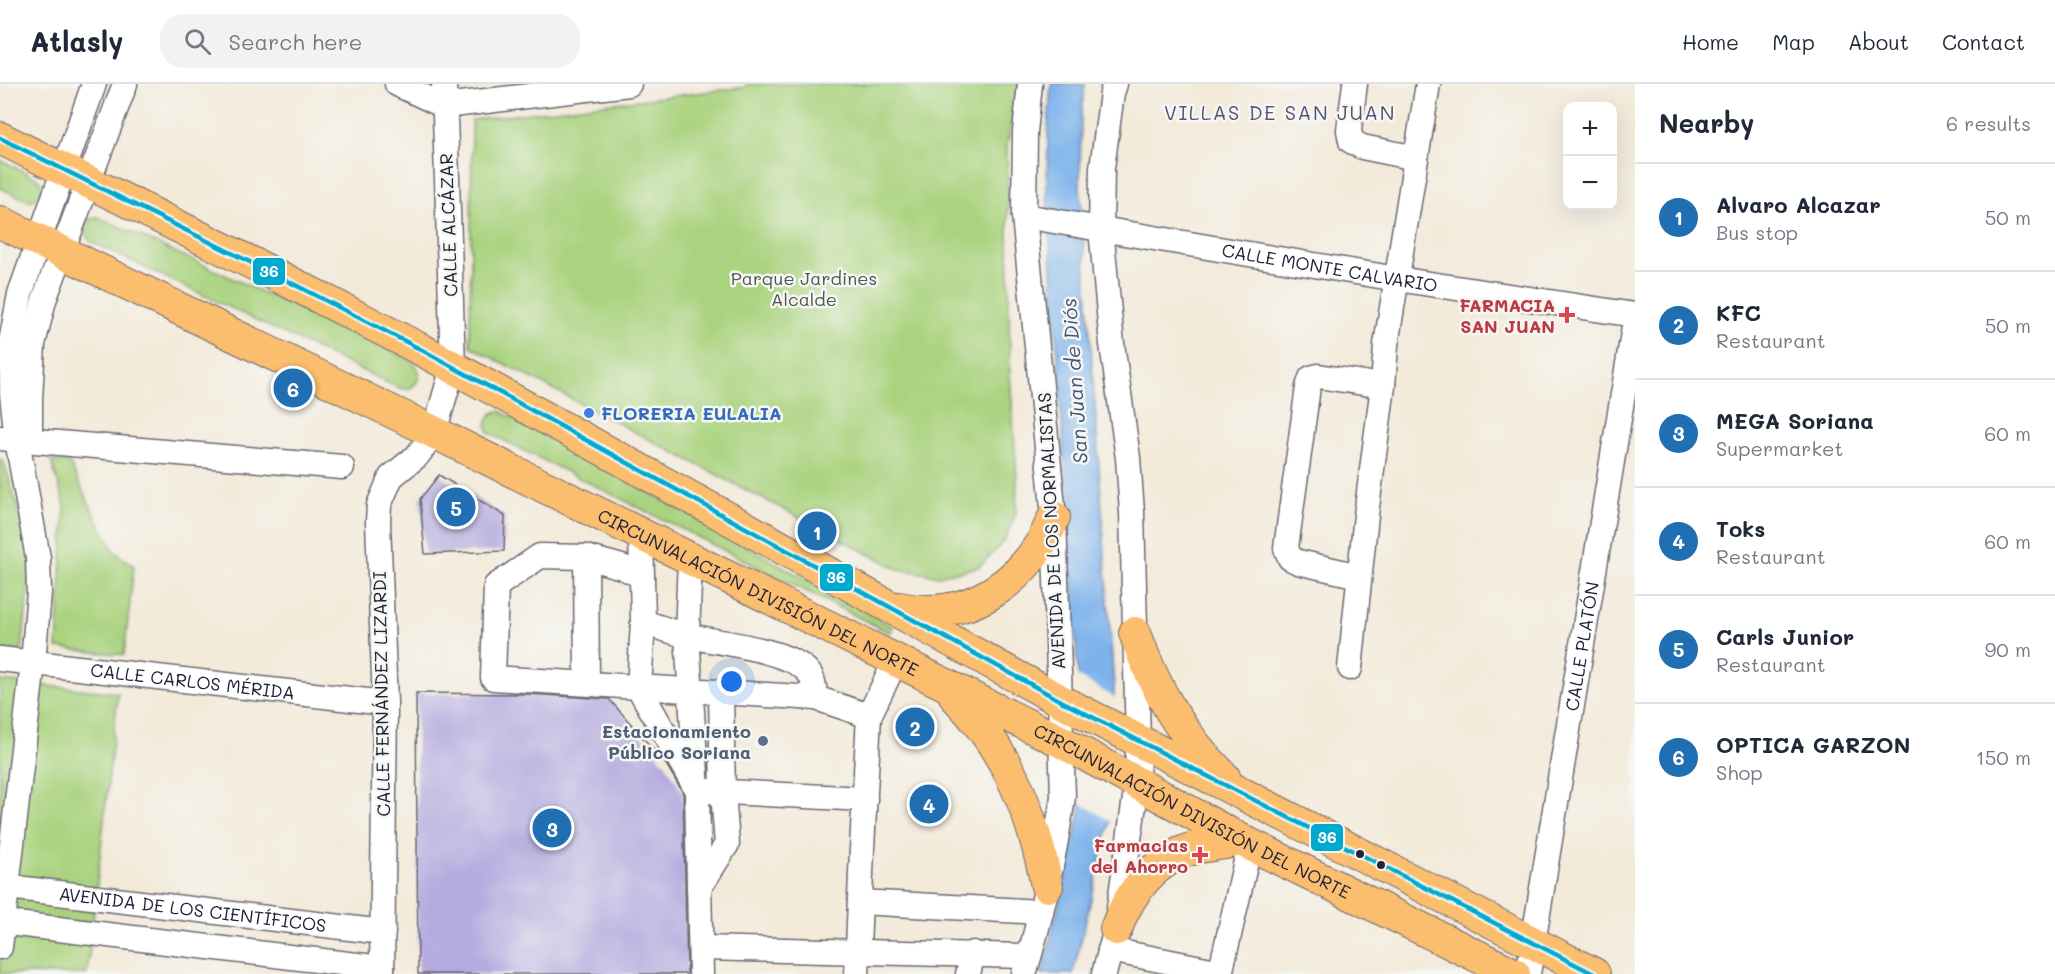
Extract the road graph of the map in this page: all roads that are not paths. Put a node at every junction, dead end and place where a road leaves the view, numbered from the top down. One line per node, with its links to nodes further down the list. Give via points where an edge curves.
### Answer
1 (94, 84): 12 (street)
2 (125, 84): 12 (street)
3 (397, 84): 9 (street)
4 (629, 84): 9 (street)
5 (1030, 84): 13 (street, AVENIDA DE LOS NORMALISTAS, via 1025,132)
6 (1115, 84): 15 (street)
7 (1355, 84): 11 (street, via 1349,130 1352,141 1362,147)
8 (1428, 84): 11 (street)
9 (444, 95): 20 (street, CALLE ALCÁZAR)
10 (0, 138): 12 (main road, CIRCUNVALACIÓN DIVISIÓN DEL NORTE)
11 (1416, 158): 17 (street)
12 (76, 176): 16 (street); 20 (main road, CIRCUNVALACIÓN DIVISIÓN DEL NORTE)
13 (1031, 217): 15 (street, CALLE MONTE CALVARIO); 25 (street, AVENIDA DE LOS NORMALISTAS)
14 (0, 222): 16 (main road, CIRCUNVALACIÓN DIVISIÓN DEL NORTE)
15 (1095, 228): 17 (street, CALLE MONTE CALVARIO); 33 (street, via 1128,458)
16 (50, 246): 22 (main road, CIRCUNVALACIÓN DIVISIÓN DEL NORTE); 23 (street, via 44,300 33,344 30,399)
17 (1397, 279): 18 (street, CALLE MONTE CALVARIO); 21 (street)
18 (1635, 315)
19 (1635, 321): 63 (street, CALLE PLATÓN)
20 (453, 367): 22 (street, CALLE ALCÁZAR); 31 (main road, CIRCUNVALACIÓN DIVISIÓN DEL NORTE)
21 (1383, 386): 30 (street); 30 (street, via 1311,378 1286,548 1290,558 1298,562)
22 (434, 433): 26 (main road, CIRCUNVALACIÓN DIVISIÓN DEL NORTE); 45 (street, CALLE FERNÁNDEZ LIZARDI, via 417,456 391,477 380,505)
23 (16, 440): 24 (street); 37 (street, via 38,558)
24 (342, 467)
25 (1054, 517): 31 (main road, via 1031,559 996,591 943,610); 46 (street, AVENIDA DE LOS NORMALISTAS)
26 (641, 534): 28 (main road, CIRCUNVALACIÓN DIVISIÓN DEL NORTE); 29 (street)
27 (586, 557): 29 (street); 39 (street); 39 (street, via 540,556 496,586 493,678)
28 (690, 558): 34 (street); 36 (main road, CIRCUNVALACIÓN DIVISIÓN DEL NORTE)
29 (642, 576): 32 (street)
30 (1359, 576): 38 (street)
31 (887, 606): 46 (main road, CIRCUNVALACIÓN DIVISIÓN DEL NORTE)
32 (643, 622): 34 (street); 41 (street)
33 (1135, 633): 48 (street); 54 (main road, via 1161,696 1179,725 1200,752)
34 (687, 636): 42 (street); 44 (street, via 765,651 799,664 813,682)
35 (0, 659): 37 (street, CALLE CARLOS MÉRIDA)
36 (896, 660): 40 (main road, CIRCUNVALACIÓN DIVISIÓN DEL NORTE); 47 (street)
37 (33, 663): 45 (street, CALLE CARLOS MÉRIDA); 56 (street)
38 (1350, 668)
39 (587, 683): 41 (street)
40 (945, 684): 49 (main road, CIRCUNVALACIÓN DIVISIÓN DEL NORTE); 58 (main road, via 985,731 1016,784 1040,851)
41 (639, 687): 42 (street); 51 (street)
42 (692, 692): 43 (street); 51 (street)
43 (721, 693): 44 (street); 52 (street)
44 (816, 698): 47 (street)
45 (385, 703): 61 (street, CALLE FERNÁNDEZ LIZARDI)
46 (1064, 703): 48 (main road, CIRCUNVALACIÓN DIVISIÓN DEL NORTE); 49 (street, AVENIDA DE LOS NORMALISTAS)
47 (869, 716): 53 (street)
48 (1132, 739): 50 (street); 54 (main road, CIRCUNVALACIÓN DIVISIÓN DEL NORTE)
49 (1065, 744): 50 (main road, CIRCUNVALACIÓN DIVISIÓN DEL NORTE); 58 (street, AVENIDA DE LOS NORMALISTAS, via 1063,797)
50 (1133, 782): 55 (main road, CIRCUNVALACIÓN DIVISIÓN DEL NORTE); 62 (street)
51 (697, 790): 52 (street); 57 (street)
52 (723, 793): 53 (street); 57 (street, via 727,844)
53 (865, 799): 59 (street)
54 (1250, 799): 63 (main road, CIRCUNVALACIÓN DIVISIÓN DEL NORTE)
55 (1246, 842): 62 (main road, via 1193,849 1159,866 1132,894); 70 (street); 73 (main road, CIRCUNVALACIÓN DIVISIÓN DEL NORTE)
56 (3, 887): 60 (street); 61 (street, AVENIDA DE LOS CIENTÍFICOS)
57 (699, 888): 65 (street)
58 (1044, 899): 59 (street); 68 (street, AVENIDA DE LOS NORMALISTAS)
59 (860, 902): 66 (street)
60 (1, 922): 64 (street); 69 (street, AVENIDA DE LOS CIENTÍFICOS)
61 (383, 932): 69 (street, CALLE FERNÁNDEZ LIZARDI)
62 (1113, 940): 70 (street); 72 (street)
63 (1533, 942): 74 (street, CALLE PLATÓN); 75 (main road, CIRCUNVALACIÓN DIVISIÓN DEL NORTE)
64 (0, 947)
65 (702, 948): 66 (street); 71 (street)
66 (858, 963): 67 (street)
67 (971, 964): 68 (street)
68 (1027, 965)
69 (382, 971)
70 (1220, 973)
71 (701, 974)
72 (1104, 974)
73 (1514, 974)
74 (1528, 974)
75 (1594, 974)

